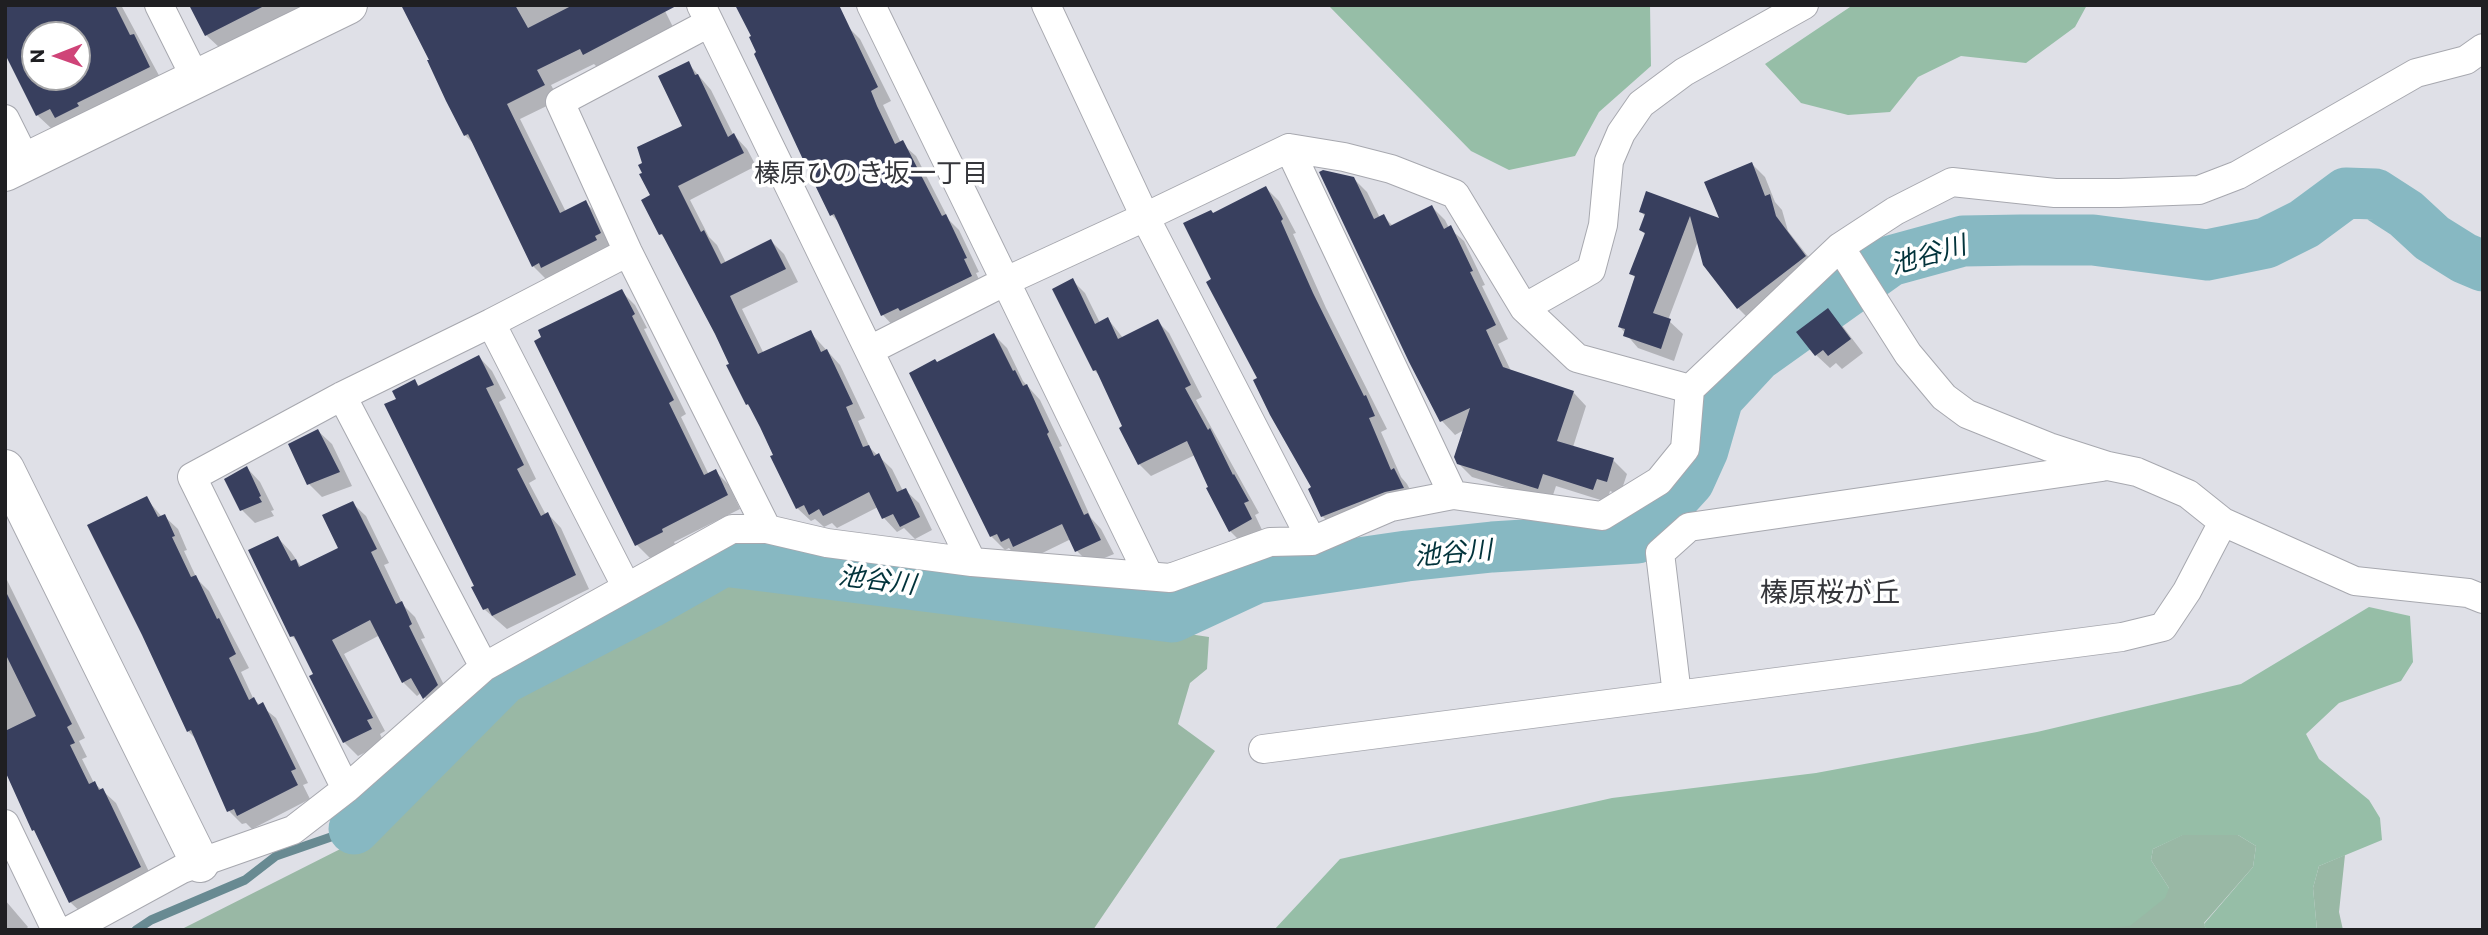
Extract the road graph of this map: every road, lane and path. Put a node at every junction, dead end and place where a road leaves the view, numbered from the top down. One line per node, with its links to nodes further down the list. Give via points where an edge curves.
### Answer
1 (159, 5): 8 (street)
2 (348, 5): 8 (street)
3 (871, 5): 15 (street)
4 (1046, 5): 12 (street)
5 (1804, 5): 16 (street, via 1684,72 1642,104 1609,160 1603,225 1591,270)
6 (705, 14): 14 (street, via 559,102); 18 (street)
7 (2483, 48): 13 (street, via 2466,60 2416,73 2238,175 2199,190 2055,192 1952,182 1895,211)
8 (196, 79): 11 (street)
9 (5, 118): 11 (street)
10 (1289, 148): 12 (street); 16 (street, via 1391,169 1455,194); 23 (street)
11 (16, 167)
12 (1145, 217): 15 (street); 26 (street)
13 (1840, 247): 19 (street); 21 (street, via 1908,354 1944,397 1967,414)
14 (628, 252): 17 (street); 25 (street)
15 (1004, 282): 18 (street); 28 (street)
16 (1524, 308): 19 (street, via 1577,358)
17 (491, 323): 20 (street); 29 (street)
18 (870, 350): 27 (street)
19 (1690, 389): 23 (street, via 1685,449 1659,481 1602,516)
20 (342, 396): 31 (street); 34 (street, via 192,477)
21 (2108, 466): 24 (street, via 2137,472 2188,494); 32 (street, via 1689,527 1660,553)
22 (5, 469): 36 (street)
23 (1453, 495): 26 (street, via 1391,507)
24 (2223, 522): 30 (street, via 2355,581 2468,593); 32 (street, via 2163,627 2122,638)
25 (767, 529): 27 (street, via 827,543); 29 (street, via 732,528)
26 (1312, 541): 28 (street, via 1270,542 1170,578)
27 (972, 562): 28 (street)
28 (1149, 576)
29 (626, 586): 31 (street)
30 (2483, 599)
31 (484, 667): 34 (street)
32 (1677, 695): 33 (street)
33 (1263, 749)
34 (346, 789): 36 (street, via 293,830)
35 (5, 824): 37 (street)
36 (200, 863): 38 (street)
37 (56, 930)
38 (70, 930)

